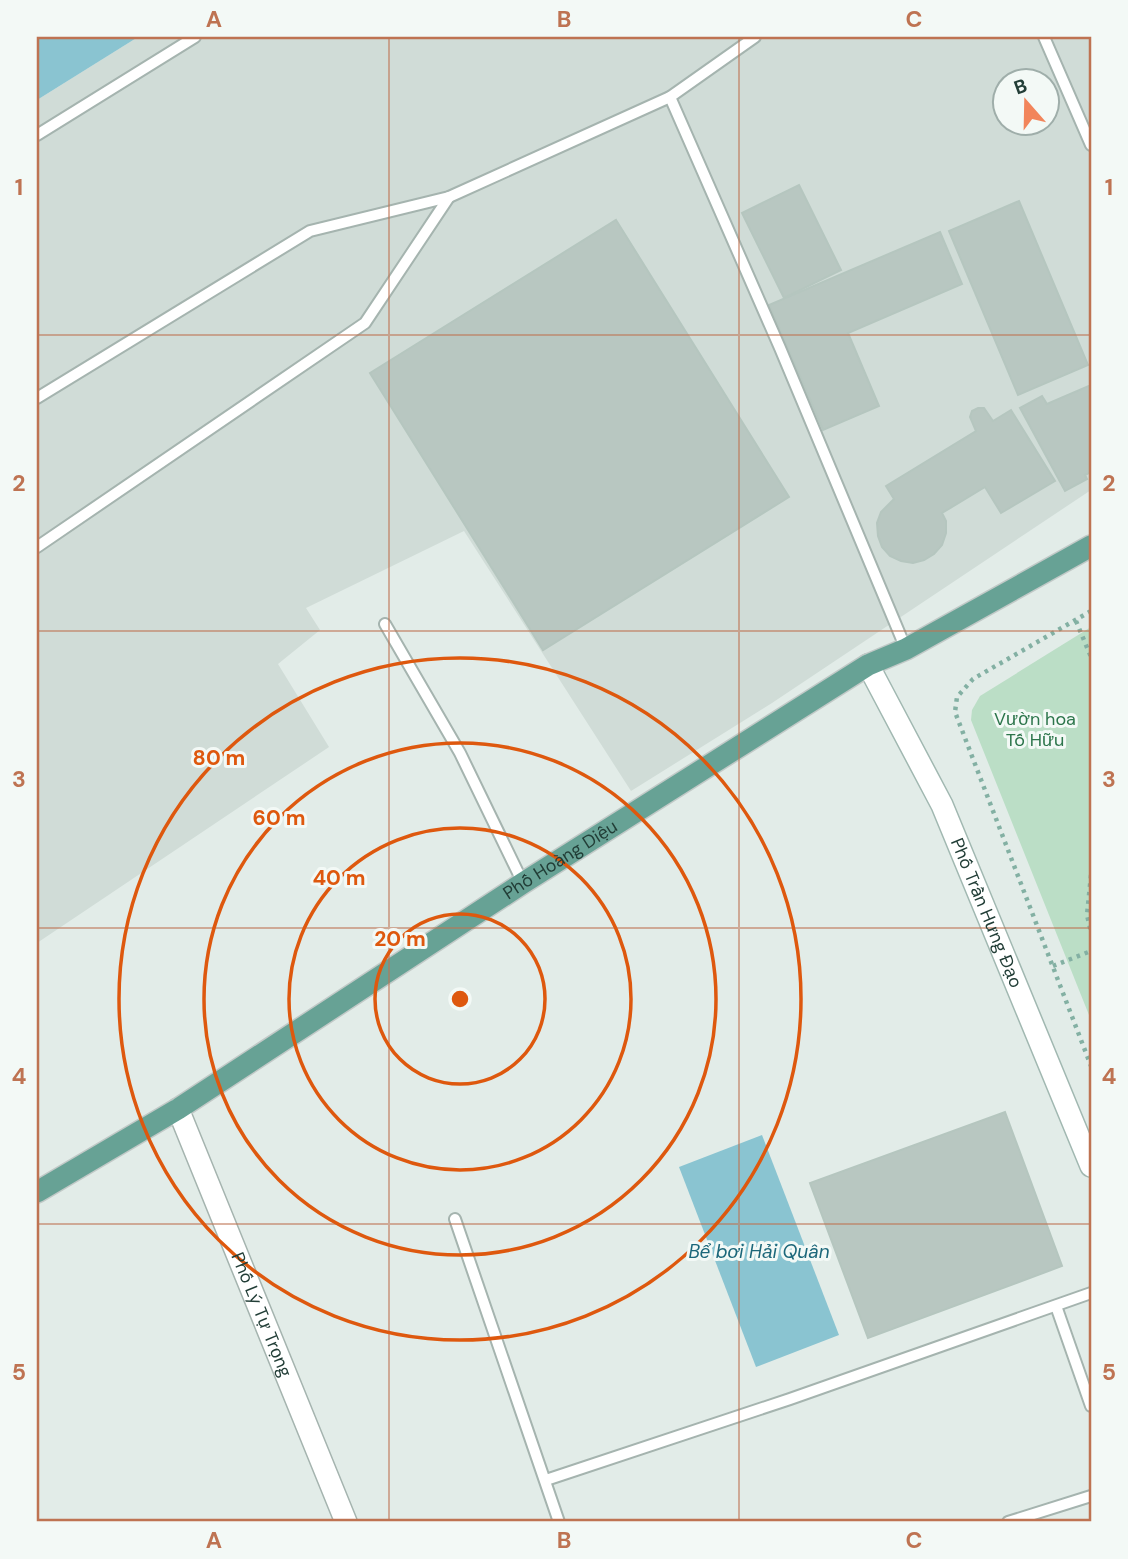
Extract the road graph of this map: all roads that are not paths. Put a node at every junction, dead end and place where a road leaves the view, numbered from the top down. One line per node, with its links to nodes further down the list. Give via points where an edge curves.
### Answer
1 (195, 37): 5 (lane)
2 (755, 37): 4 (lane)
3 (1044, 37): 6 (lane)
4 (670, 97): 7 (lane); 12 (lane)
5 (37, 135)
6 (1091, 145)
7 (449, 197): 8 (lane, via 310,230); 10 (lane, via 365,323)
8 (37, 398)
9 (1091, 545): 12 (main road, Phố Hoàng Diệu)
10 (37, 547)
11 (385, 624): 14 (lane, via 460,754)
12 (906, 649): 13 (main road, Phố Hoàng Diệu)
13 (869, 665): 14 (main road, Phố Hoàng Diệu); 16 (main road, Phố Trần Hưng Đạo, via 942,805)
14 (523, 883): 15 (main road, Phố Hoàng Diệu)
15 (178, 1109): 17 (main road, Phố Hoàng Diệu); 24 (main road, Phố Lý Tự Trọng)
16 (1091, 1166)
17 (37, 1192)
18 (455, 1219): 22 (lane)
19 (1091, 1293): 20 (lane)
20 (1056, 1306): 21 (lane); 22 (lane)
21 (1091, 1406)
22 (545, 1480): 25 (lane)
23 (1091, 1496): 26 (lane)
24 (346, 1522)
25 (559, 1522)
26 (1008, 1522)

